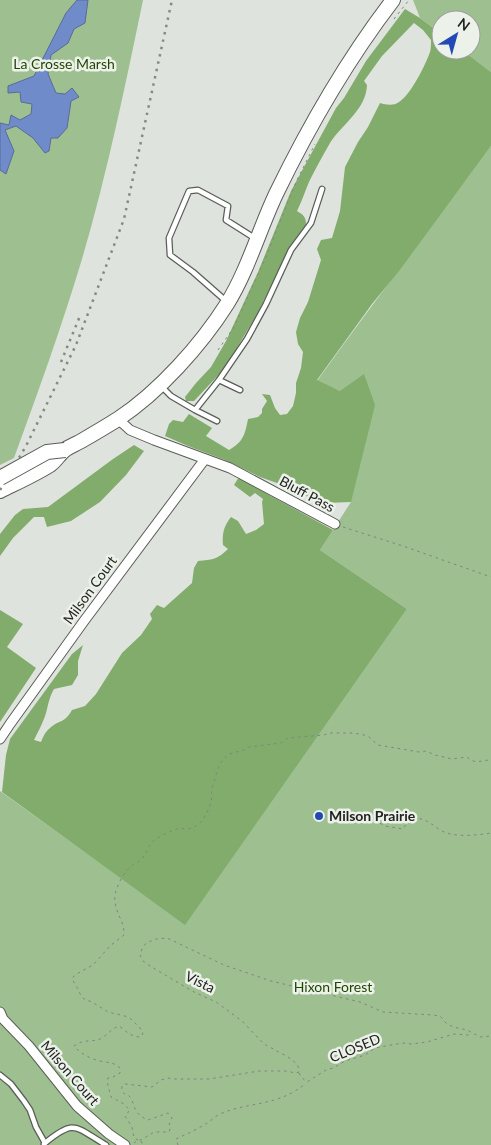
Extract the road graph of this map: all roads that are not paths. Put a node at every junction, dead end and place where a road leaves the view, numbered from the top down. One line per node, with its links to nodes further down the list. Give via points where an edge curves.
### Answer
1 (393, 0): 3 (main road, via 324,102)
2 (322, 189): 5 (lane, via 311,223 290,250 266,304)
3 (257, 239): 4 (main road); 4 (lane, via 226,220 228,206 198,190 189,191 169,238 170,255)
4 (228, 303): 6 (main road, via 197,344)
5 (218, 380): 7 (lane); 8 (lane)
6 (159, 385): 8 (lane); 9 (main road)
7 (240, 390)
8 (195, 410): 10 (lane)
9 (118, 419): 11 (main road); 12 (street, Bluff Pass, via 130,430)
10 (217, 421)
11 (65, 450): 13 (main road, bridge, via 47,452); 14 (main road, via 52,464)
12 (205, 459): 15 (street, Bluff Pass, via 230,468); 16 (street, Milson Court)
13 (0, 478)
14 (0, 491)
15 (335, 524)
16 (0, 739)
17 (0, 1012): 21 (street, Milson Court, via 77,1106)
18 (0, 1075): 19 (lane, via 30,1110)
19 (44, 1144): 20 (lane, via 67,1128 75,1128)
20 (106, 1145)
21 (125, 1145)

